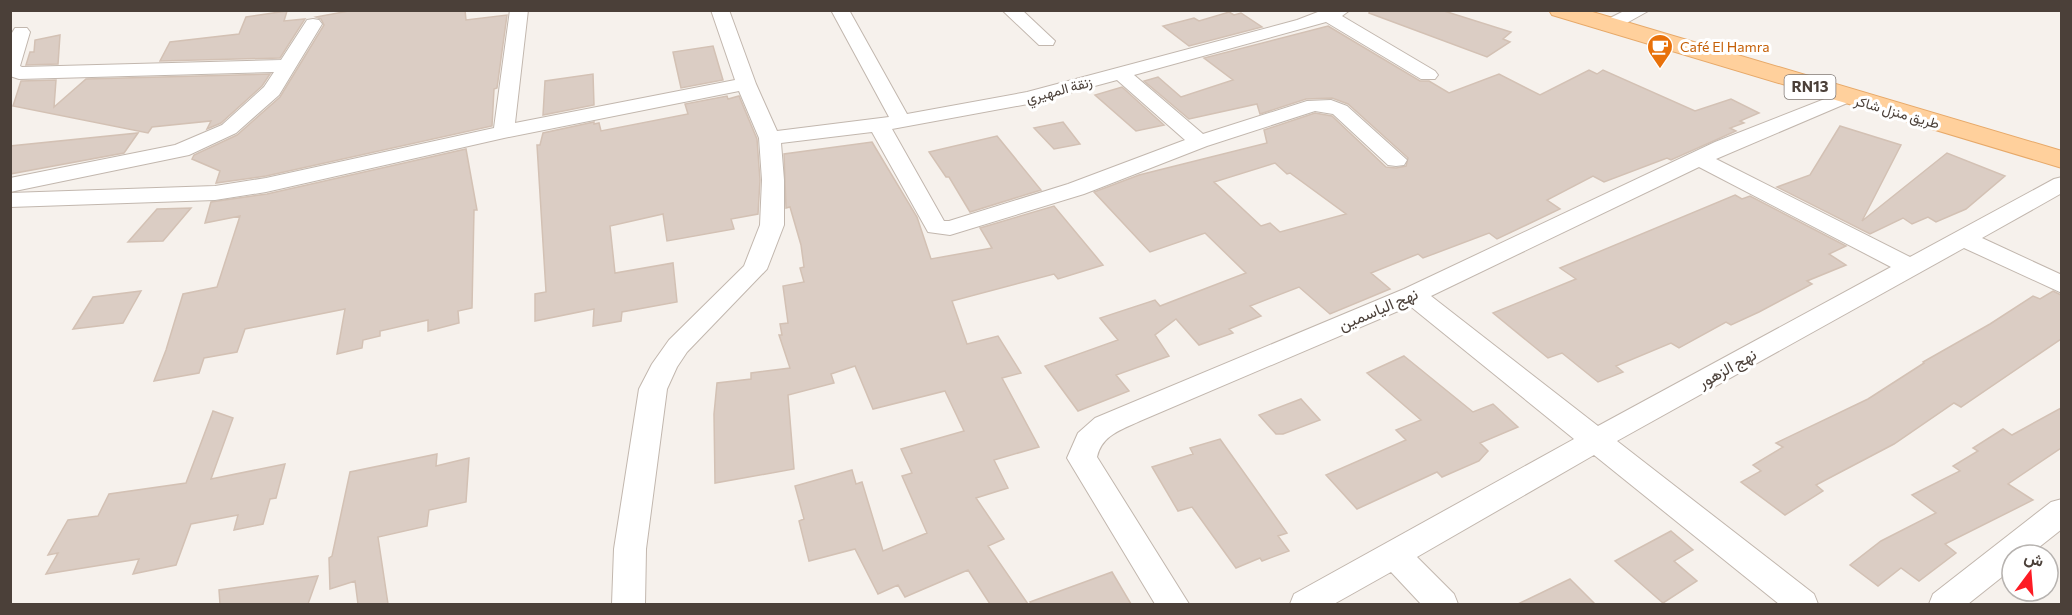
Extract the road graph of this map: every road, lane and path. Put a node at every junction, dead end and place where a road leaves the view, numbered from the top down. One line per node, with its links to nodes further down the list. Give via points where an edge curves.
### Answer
1 (519, 10): 20 (street)
2 (720, 10): 16 (street)
3 (840, 10): 18 (street)
4 (1011, 10): 11 (street)
5 (1560, 10): 9 (main road, طريق منزل شاكر / RN13)
6 (1641, 10): 9 (street)
7 (1334, 13): 14 (street, زنقة المهيري); 15 (street)
8 (313, 24): 12 (street)
9 (1608, 26): 17 (main road, طريق منزل شاكر / RN13)
10 (21, 33): 13 (street)
11 (1046, 41)
12 (288, 66): 13 (street, via 19,73); 27 (street, via 272,91 252,110 229,129 204,141 181,150)
13 (10, 67)
14 (1120, 73): 18 (street, زنقة المهيري, via 1028,98); 22 (street)
15 (1428, 75)
16 (746, 84): 20 (street); 21 (street)
17 (1845, 97): 23 (street, نهج الياسمين); 25 (main road, طريق منزل شاكر / RN13)
18 (902, 121): 19 (street, زنقة المهيري)
19 (879, 125): 21 (street, زنقة المهيري); 22 (street, via 936,226 950,228 1076,189)
20 (504, 132): 28 (street, via 214,193)
21 (770, 138): 36 (street, via 772,225 755,268 678,346 653,389 630,549)
22 (1200, 142): 24 (street, via 1321,105 1340,110)
23 (1700, 159): 30 (street); 32 (street, نهج الياسمين)
24 (1396, 160)
25 (2061, 160)
26 (2061, 184): 29 (street, نهج الزهور)
27 (10, 185)
28 (10, 200)
29 (1962, 238): 30 (street, نهج الزهور); 31 (street)
30 (1910, 267): 33 (street, نهج الزهور)
31 (2061, 285)
32 (1413, 295): 33 (street); 37 (street, نهج الياسمين, via 1130,414 1096,430 1085,442 1082,458)
33 (1594, 441): 35 (street, نهج الزهور); 40 (street)
34 (2061, 511): 41 (street)
35 (1394, 554): 38 (street); 39 (street)
36 (628, 604)
37 (1173, 604)
38 (1306, 604)
39 (1442, 604)
40 (1802, 604)
41 (1945, 604)

